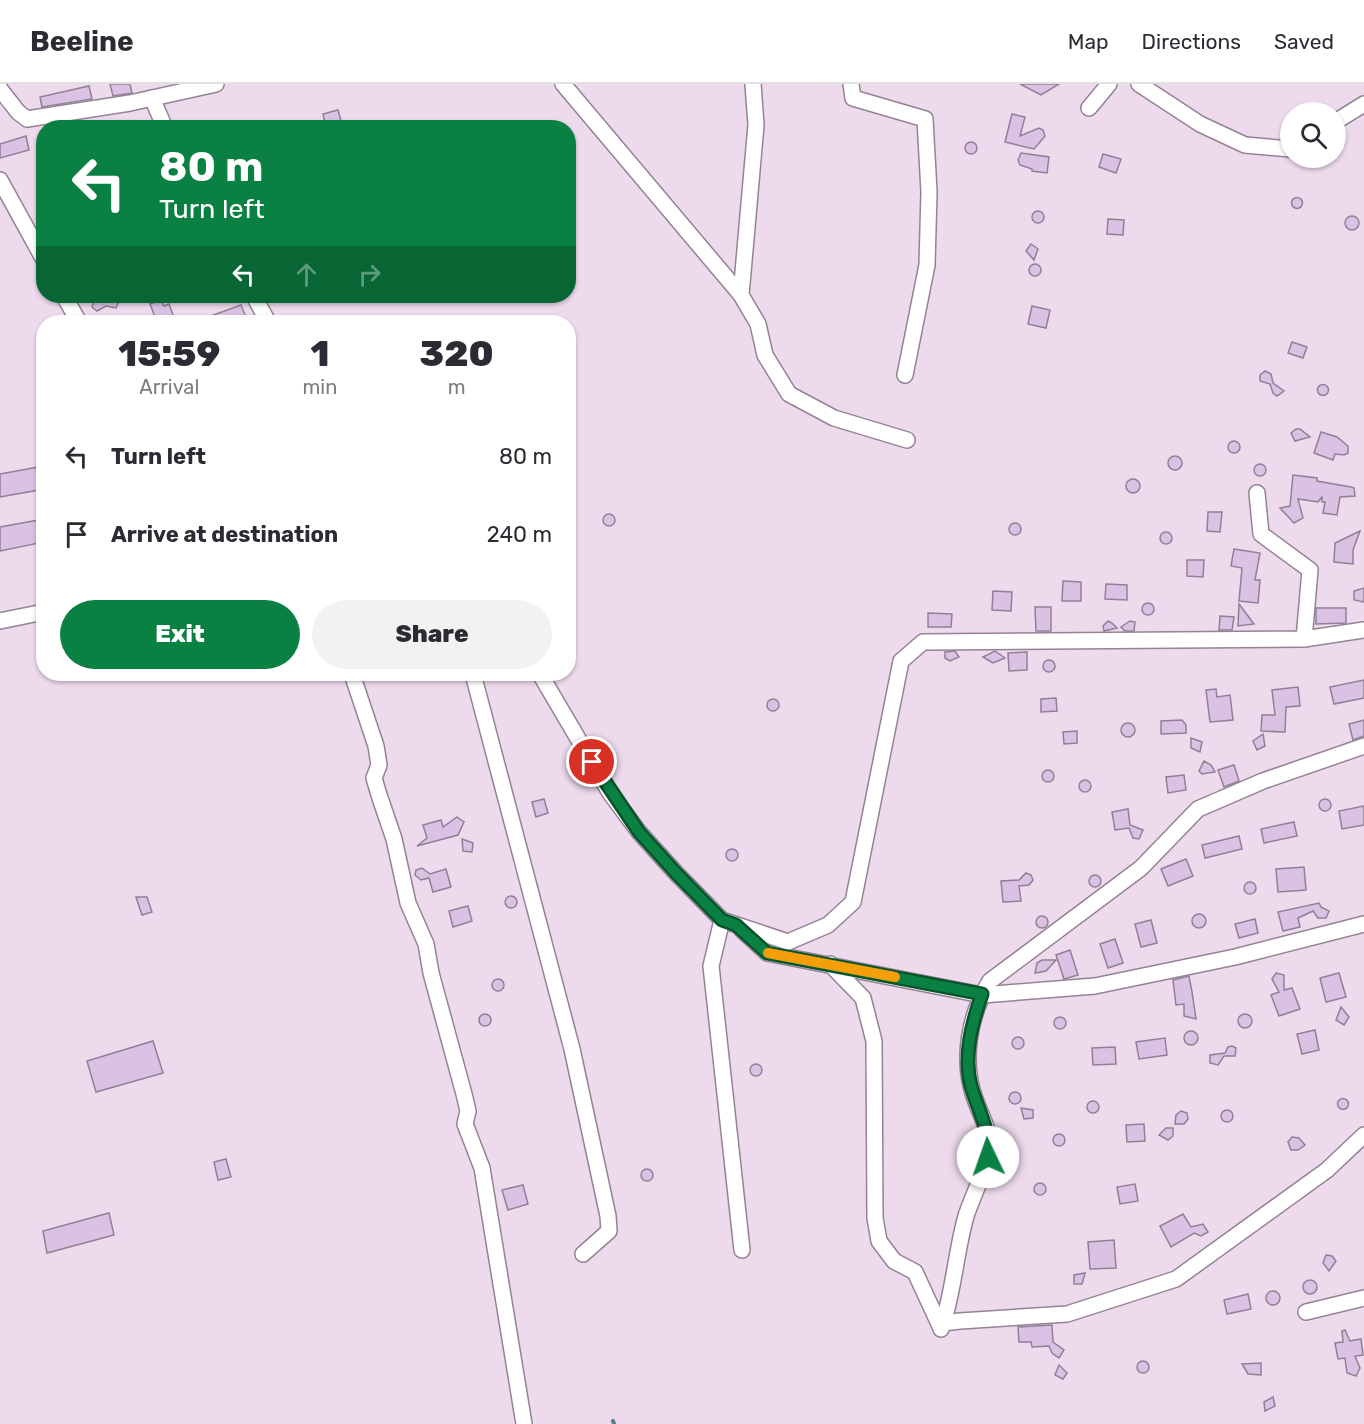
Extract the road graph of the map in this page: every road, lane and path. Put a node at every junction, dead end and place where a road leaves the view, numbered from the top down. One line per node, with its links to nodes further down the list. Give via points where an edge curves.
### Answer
1 (216, 84): 8 (street)
2 (563, 84): 16 (street)
3 (753, 84): 16 (street, via 756,125)
4 (851, 84): 17 (street, via 853,98 925,119 927,265)
5 (1109, 84): 10 (street)
6 (1139, 84): 13 (street, via 1200,124 1245,145)
7 (0, 89): 8 (street, via 27,119)
8 (152, 98): 12 (street)
9 (1364, 104): 11 (street)
10 (1089, 108)
11 (1346, 115)
12 (162, 120)
13 (1280, 148)
14 (0, 180): 15 (street)
15 (36, 245)
16 (741, 295): 18 (street, via 758,324 765,355 789,394 834,418)
17 (905, 375)
18 (907, 440)
19 (1257, 493): 23 (street, via 1261,534 1310,570)
20 (36, 614): 21 (street)
21 (0, 621)
22 (1364, 630): 23 (street)
23 (1304, 639): 28 (street, via 923,642 901,661 853,902 828,925 788,942)
24 (354, 681): 38 (street, via 376,747 379,765 374,778 394,839 408,903 426,944 468,1111 465,1124 482,1168)
25 (475, 681): 34 (street, via 572,1049 608,1216 609,1231)
26 (544, 681): 28 (street, via 610,793 639,832)
27 (1364, 746): 31 (street, via 1263,780 1198,808 1141,868 990,981)
28 (729, 922): 30 (street, via 767,953); 33 (street, via 711,966)
29 (1364, 924): 31 (street, via 1235,957 1095,986)
30 (830, 964): 31 (street); 37 (street, via 863,998 874,1041 875,1218 879,1241 894,1261 915,1272)
31 (982, 994): 37 (street, via 967,1059 973,1092 988,1131 988,1157 966,1219 953,1292)
32 (1364, 1135): 37 (street, via 1327,1170 1176,1279 1067,1314)
33 (742, 1250)
34 (583, 1254)
35 (1364, 1298): 36 (street)
36 (1306, 1312)
37 (941, 1326)
38 (524, 1424)

